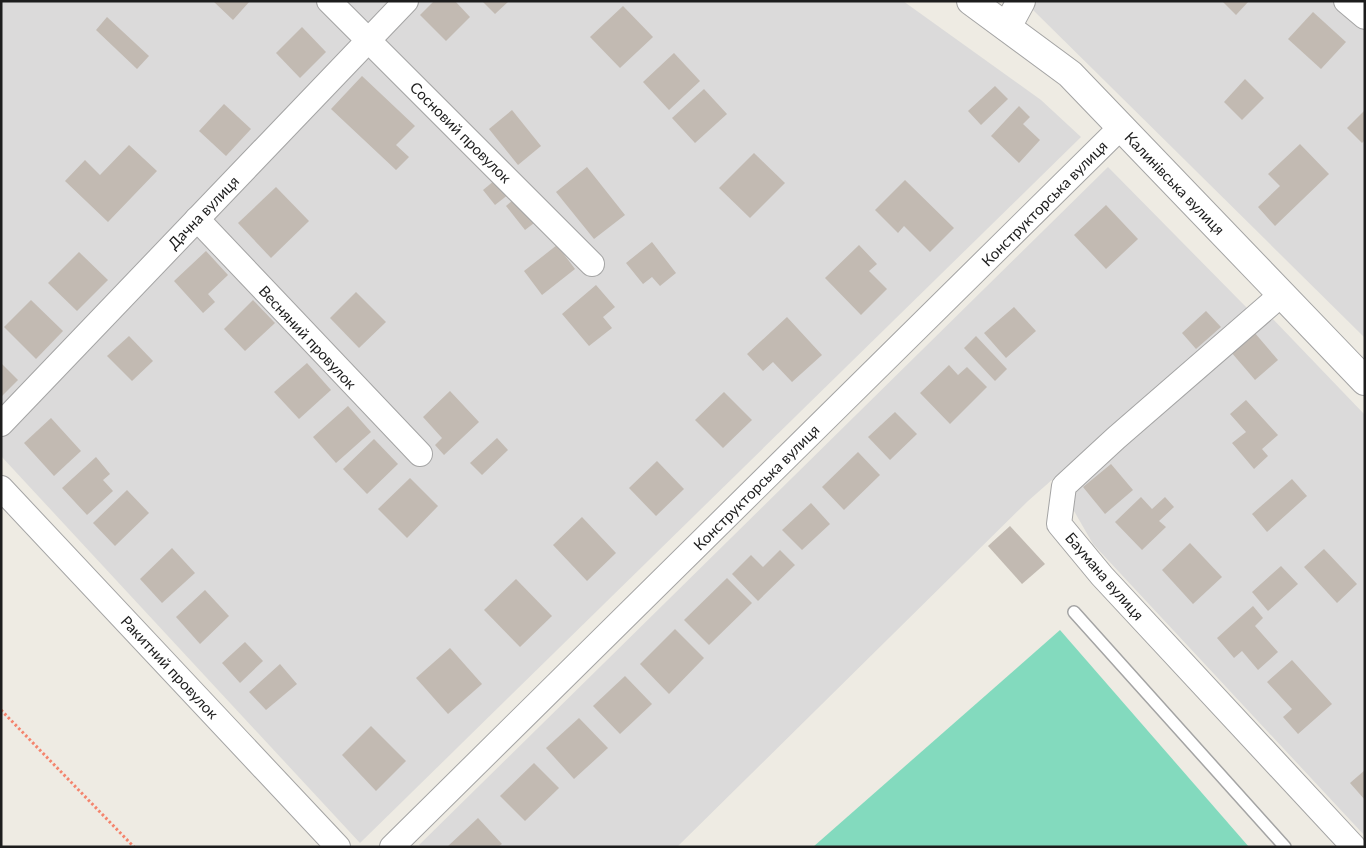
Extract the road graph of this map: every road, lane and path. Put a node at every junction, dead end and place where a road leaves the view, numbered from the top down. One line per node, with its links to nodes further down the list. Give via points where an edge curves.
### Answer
1 (329, 1): 8 (street, Сосновий провулок)
2 (406, 1): 8 (street, Дачна вулиця)
3 (971, 1): 7 (street, Калинівська вулиця)
4 (1021, 1): 7 (street)
5 (1346, 1): 6 (street)
6 (1365, 17)
7 (1007, 27): 9 (street, Калинівська вулиця, via 1070,74)
8 (369, 39): 10 (street, Дачна вулиця); 11 (street, Сосновий провулок)
9 (1121, 127): 12 (street, Калинівська вулиця); 21 (street, Конструкторська вулиця)
10 (197, 219): 14 (street, Дачна вулиця); 15 (street, Весняний провулок)
11 (592, 264)
12 (1282, 294): 13 (street, Калинівська вулиця); 23 (street, Баумана вулиця, via 1064,486 1059,524 1102,576)
13 (1362, 374)
14 (1, 424)
15 (420, 454)
16 (1, 488): 20 (street, Ракитний провулок)
17 (1074, 612): 22 (lane)
18 (1, 710): 19 (path)
19 (134, 847)
20 (338, 847)
21 (392, 847)
22 (1285, 847)
23 (1354, 847)

